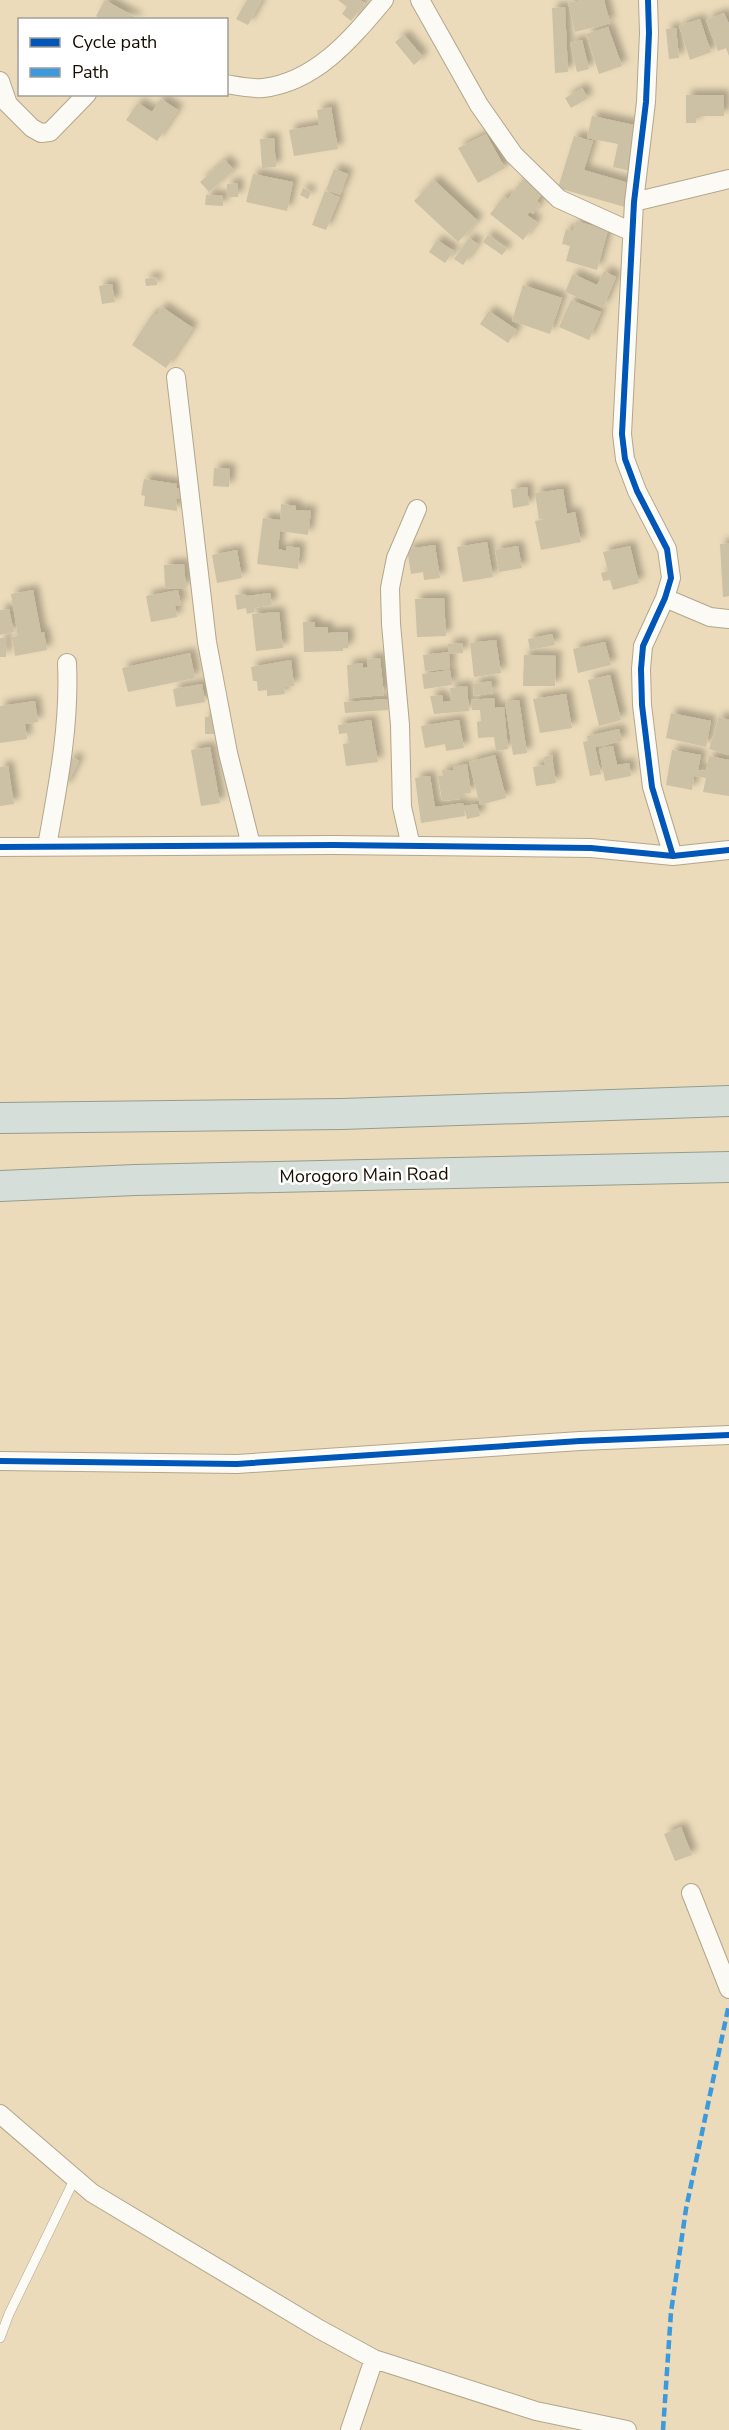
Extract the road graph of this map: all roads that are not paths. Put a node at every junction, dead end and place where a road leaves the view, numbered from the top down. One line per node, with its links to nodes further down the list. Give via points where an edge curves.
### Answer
1 (384, 0): 5 (street, via 353,37 315,70 288,83 261,88)
2 (420, 0): 9 (street, via 474,97 514,155 559,199)
3 (648, 0): 8 (street, via 646,102)
4 (0, 81): 6 (street, via 8,104 41,133 50,132)
5 (228, 84)
6 (85, 96)
7 (729, 179): 8 (street)
8 (634, 202): 9 (street)
9 (632, 232): 12 (street, via 622,434 633,480 667,549 670,578)
10 (176, 377): 15 (street, via 207,642)
11 (417, 509): 17 (street, via 396,558 390,588 402,807)
12 (664, 598): 13 (street, via 710,617); 20 (street, via 643,646 642,705 652,788)
13 (729, 619)
14 (67, 663): 16 (street, via 67,724)
15 (251, 845): 16 (street); 17 (street)
16 (47, 846): 18 (street)
17 (411, 846): 20 (street, via 591,848)
18 (0, 847)
19 (729, 850): 20 (street)
20 (673, 856)
21 (729, 1101): 22 (highway, via 342,1114)
22 (0, 1118)
23 (729, 1167): 24 (highway, Morogoro Main Road)
24 (0, 1186)
25 (729, 1435): 26 (street, via 237,1464)
26 (0, 1461)
27 (691, 1893): 28 (street)
28 (729, 1989)
29 (0, 2114): 30 (street)
30 (75, 2178): 31 (lane); 32 (street, via 92,2193)
31 (0, 2338)
32 (374, 2359): 33 (street); 34 (street, via 536,2411)
33 (350, 2430)
34 (627, 2430)

